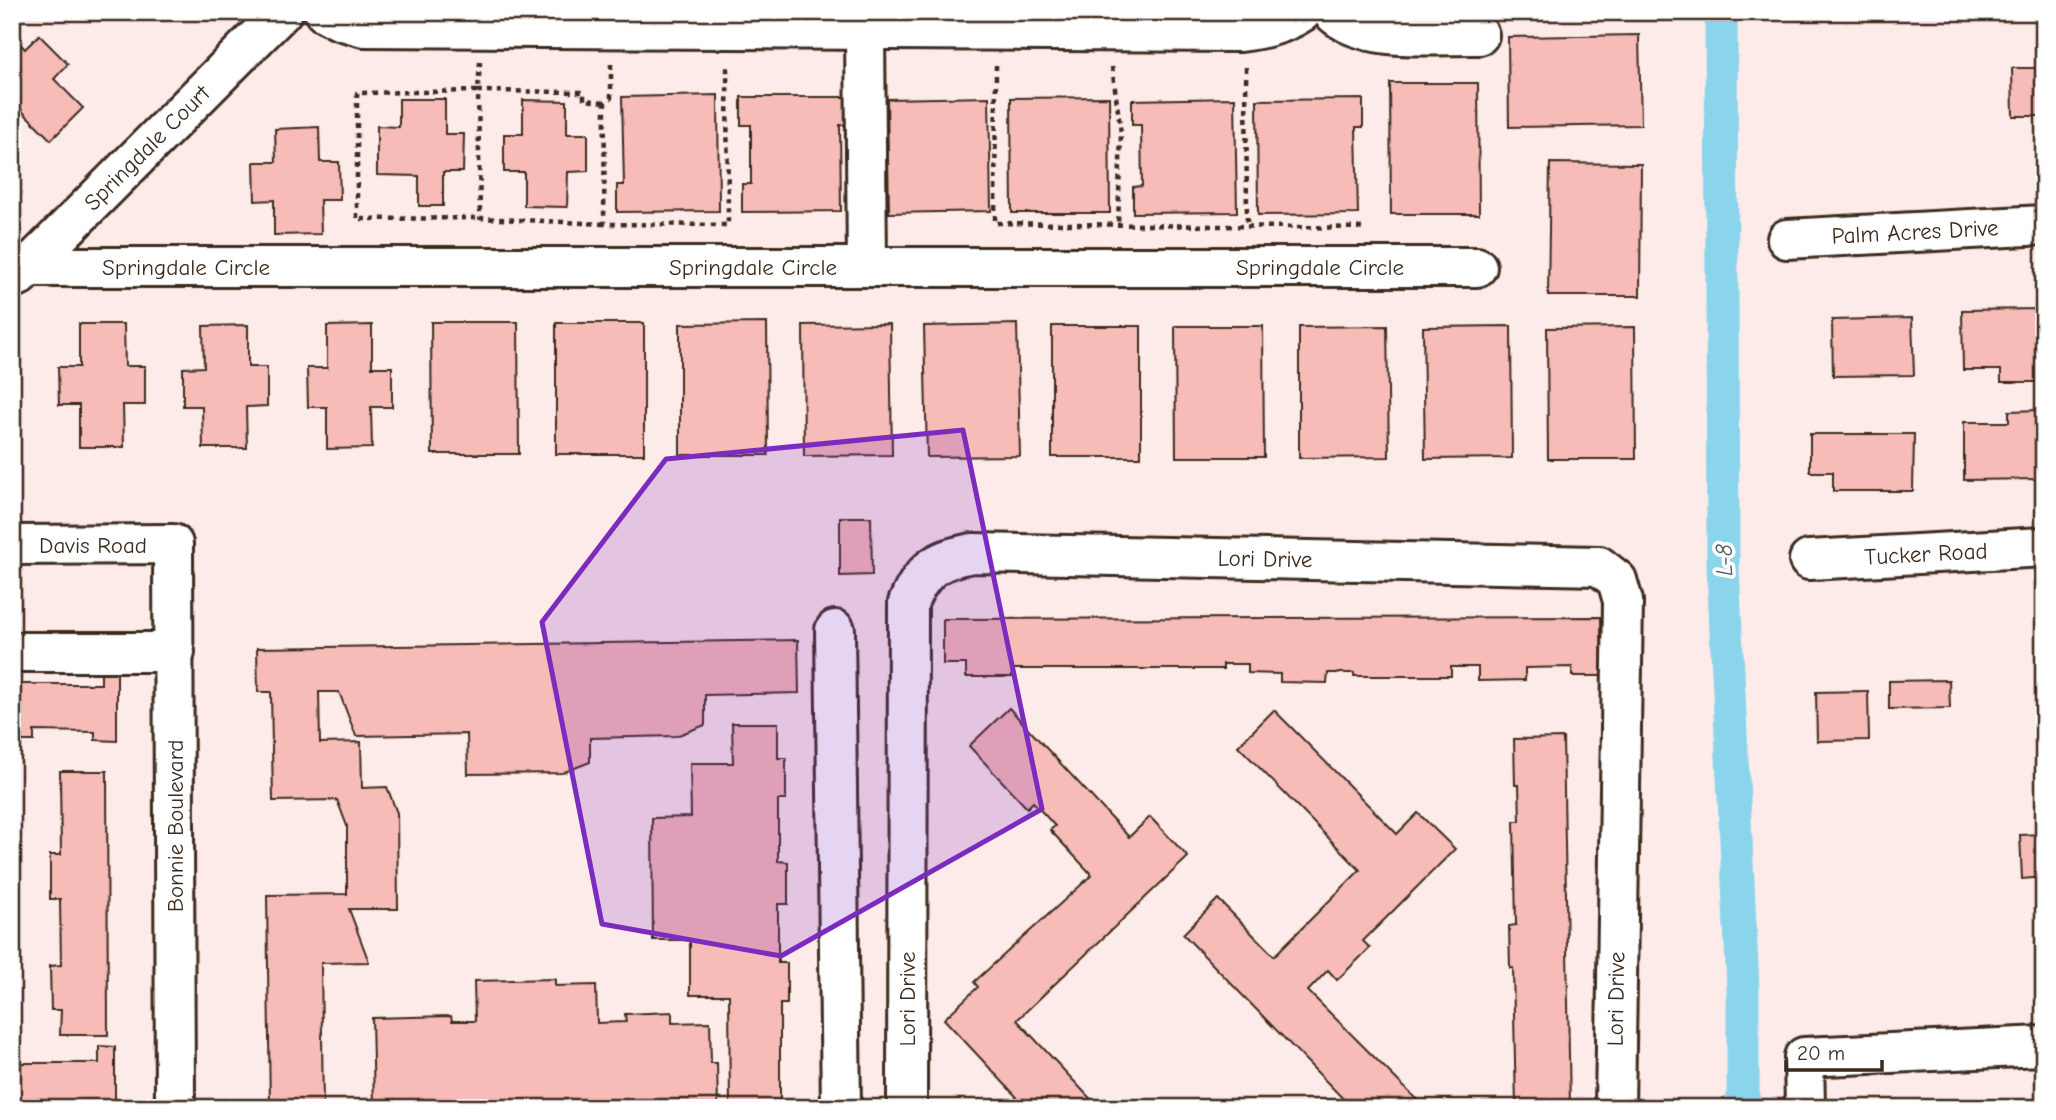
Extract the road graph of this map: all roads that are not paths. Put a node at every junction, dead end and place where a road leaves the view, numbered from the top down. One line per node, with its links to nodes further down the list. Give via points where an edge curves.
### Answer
1 (282, 12): 11 (street, Springdale Court)
2 (324, 12): 5 (street, via 364,27)
3 (1302, 12): 5 (street, via 1265,29 1240,32)
4 (1332, 12): 6 (street, via 1342,22 1374,33)
5 (865, 30): 9 (street)
6 (1479, 35)
7 (2044, 225): 8 (street, Palm Acres Drive)
8 (1787, 239)
9 (867, 267): 10 (street, Springdale Circle); 11 (street, Springdale Circle)
10 (1477, 267)
11 (20, 275)
12 (173, 544): 13 (street, Davis Road); 18 (street, Bonnie Boulevard)
13 (12, 545)
14 (2044, 547): 15 (street, Tucker Road)
15 (1809, 560)
16 (835, 630): 21 (street)
17 (12, 652): 18 (street)
18 (175, 652): 20 (street, Bonnie Boulevard)
19 (2044, 1046): 24 (street, via 1804,1057)
20 (175, 1108)
21 (841, 1108)
22 (906, 1108): 23 (street, Lori Drive, via 908,603 916,583 931,567 951,556 973,553 1599,566 1617,580 1623,601)
23 (1615, 1108)
24 (1805, 1108)

